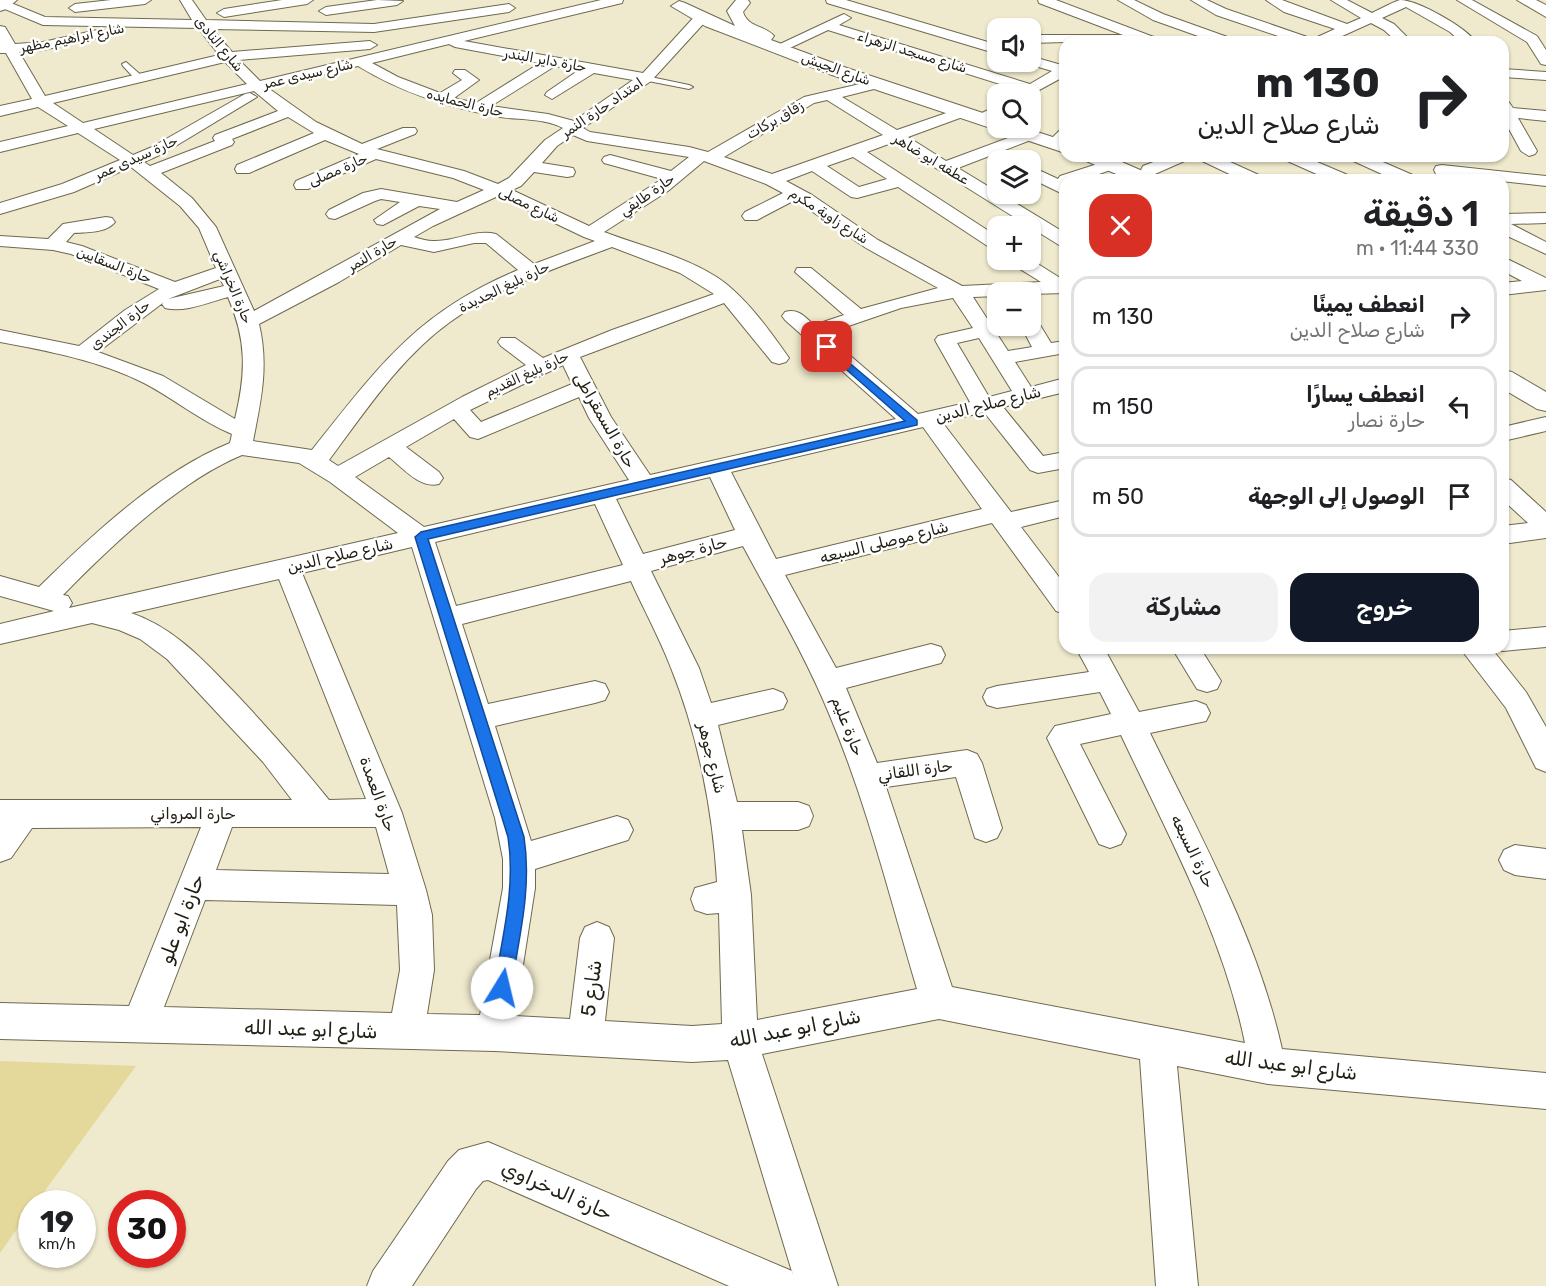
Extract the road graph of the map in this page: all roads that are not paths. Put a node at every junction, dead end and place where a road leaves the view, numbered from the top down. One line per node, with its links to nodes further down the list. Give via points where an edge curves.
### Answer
1 (145, 0): 26 (street)
2 (186, 0): 29 (street, شارع النادى)
3 (302, 0): 19 (street)
4 (397, 0): 21 (street); 32 (street)
5 (617, 0): 47 (street, شارع سيدى عمر)
6 (832, 0): 24 (street)
7 (1044, 0): 36 (street)
8 (1124, 0): 37 (street)
9 (1197, 0): 38 (street)
10 (1272, 0): 35 (street)
11 (1337, 0): 27 (street)
12 (1463, 0): 46 (street)
13 (1525, 0): 25 (main road)
14 (1539, 0): 20 (main road)
15 (743, 1): 17 (main road, via 716,9 696,9); 48 (main road, شارع الجيش, via 735,11 742,25)
16 (1405, 1): 27 (street); 41 (street)
17 (670, 2): 28 (main road, شارع الجيش)
18 (4, 3): 26 (street)
19 (249, 4): 29 (street)
20 (1546, 4)
21 (323, 6): 33 (street)
22 (489, 6): 23 (street); 32 (street)
23 (522, 6)
24 (863, 9): 31 (street); 42 (street)
25 (1546, 12)
26 (28, 15): 30 (street, via 43,21); 34 (street)
27 (1371, 17): 35 (street); 40 (street)
28 (700, 19): 66 (street, امتداد حارة النمر); 67 (main road, شارع الجيش)
29 (199, 22): 30 (street); 33 (street); 51 (street, شارع النادى)
30 (144, 24): 50 (street, شارع ابراهيم مظهر, via 43,46)
31 (827, 26): 48 (street); 68 (street, شارع مسجد الزهراء)
32 (392, 27): 33 (street)
33 (335, 28)
34 (0, 29): 50 (street)
35 (1348, 29): 39 (street)
36 (1137, 36)
37 (1211, 36)
38 (1291, 36)
39 (1332, 36)
40 (1400, 36)
41 (1463, 36)
42 (960, 39): 43 (street); 49 (street)
43 (987, 39)
44 (1041, 39): 45 (street)
45 (1059, 40)
46 (1539, 40): 54 (street)
47 (443, 42): 51 (street); 52 (street, شارع سيدى عمر); 53 (street, حارة داير البندر)
48 (788, 44): 74 (main road, شارع الجيش)
49 (987, 48)
50 (5, 49): 76 (street)
51 (228, 57): 64 (street); 71 (street, شارع النادى)
52 (360, 61): 59 (street, حارة الحمايده); 71 (street, شارع سيدى عمر)
53 (553, 61): 57 (street, حارة داير البندر); 84 (street)
54 (1546, 61)
55 (1041, 63): 58 (street)
56 (126, 64): 64 (lane)
57 (592, 68): 66 (street, حارة داير البندر); 73 (street)
58 (1059, 69)
59 (375, 71): 65 (street); 75 (street, حارة الحمايده)
60 (460, 73): 75 (street, via 471,81)
61 (1059, 73): 69 (street)
62 (1509, 73): 63 (street)
63 (1546, 76)
64 (141, 78): 76 (street); 77 (street)
65 (354, 78)
66 (646, 78): 70 (lane); 89 (street, امتداد حارة النمر)
67 (877, 84): 72 (street, زقاق بركات); 74 (main road, شارع الجيش)
68 (1003, 84)
69 (1040, 84)
70 (689, 87)
71 (260, 89): 77 (street, شارع سيدى عمر); 80 (street, شارع مصلى); 109 (street, حارة سيدى عمر, via 181,138)
72 (830, 95): 94 (street, عطفه ابو ضاهر); 106 (street, زقاق بركات, via 805,102)
73 (552, 96)
74 (928, 97): 81 (main road, شارع الجيش); 82 (main road, شارع الجيش)
75 (432, 99): 84 (street, حارة الحمايده)
76 (41, 102): 79 (street); 88 (street, حارة الخراشي)
77 (170, 107): 88 (street, شارع سيدى عمر)
78 (1509, 110): 85 (street)
79 (0, 111)
80 (291, 111): 92 (street, شارع مصلى); 122 (street)
81 (963, 112): 83 (main road, شارع الجيش); 94 (street)
82 (987, 113)
83 (987, 114)
84 (479, 116): 87 (street, حارة الحمايده, via 495,112)
85 (1546, 116)
86 (1509, 118): 102 (street)
87 (545, 119): 89 (street, حارة الحمايده, via 563,122); 91 (street)
88 (80, 128): 97 (street, شارع سيدى عمر); 109 (street, حارة الخراشي)
89 (574, 129): 106 (street, شارع زاوية مكرم, via 587,136); 118 (street, امتداد حارة النمر, via 551,143)
90 (409, 131): 103 (street, حارة مصلى)
91 (530, 131)
92 (326, 134): 103 (street, شارع مصلى); 107 (street)
93 (1041, 134): 96 (main road)
94 (893, 136): 99 (street); 119 (street, عطفه ابو ضاهر)
95 (1016, 138): 100 (street)
96 (1059, 138)
97 (0, 147)
98 (1512, 149): 102 (street)
99 (854, 150): 117 (street); 137 (street)
100 (992, 150)
101 (251, 151): 107 (street)
102 (1528, 151): 105 (street)
103 (368, 152): 140 (street, حارة مصلى); 142 (street, شارع مصلى, via 458,174)
104 (987, 152): 119 (street)
105 (1546, 153)
106 (707, 156): 133 (street, حارة طايفي); 136 (street, شارع زاوية مكرم)
107 (266, 159): 121 (street)
108 (610, 160): 133 (street)
109 (132, 161): 122 (street, حارة الخراشي); 151 (street, حارة سيدى عمر, via 68,188)
110 (1111, 162): 124 (street)
111 (1119, 162): 125 (main road)
112 (1172, 162): 126 (street)
113 (1217, 162): 127 (street)
114 (1302, 162): 128 (street)
115 (1369, 162): 120 (street)
116 (1433, 162): 131 (street)
117 (814, 165): 134 (street); 136 (street)
118 (530, 166): 123 (street); 142 (street, امتداد حارة النمر, via 515,182)
119 (944, 167): 145 (street, عطفه ابو ضاهر)
120 (1381, 167): 129 (street); 130 (street)
121 (243, 169)
122 (149, 172): 175 (street, حارة الخراشي, via 207,227)
123 (567, 172)
124 (1084, 174)
125 (1146, 174)
126 (1150, 174)
127 (1242, 174)
128 (1329, 174)
129 (1360, 174)
130 (1396, 174)
131 (1448, 174)
132 (1041, 175): 139 (street)
133 (674, 177): 150 (street, حارة طايفي)
134 (833, 177): 137 (street, via 858,193); 144 (street)
135 (1509, 179): 138 (street)
136 (772, 180): 144 (street, شارع زاوية مكرم)
137 (900, 181): 155 (street)
138 (1546, 181)
139 (1059, 183)
140 (302, 185)
141 (1059, 185): 143 (street)
142 (498, 190): 149 (street, حارة النمر); 161 (street, شارع مصلى)
143 (1041, 190)
144 (794, 192): 154 (street); 182 (street, شارع زاوية مكرم, via 872,244)
145 (987, 193)
146 (416, 200): 149 (street); 152 (street, via 377,195); 158 (street)
147 (995, 204): 155 (street)
148 (1004, 204): 164 (street, عطفه ابو ضاهر)
149 (456, 207): 163 (street, حارة النمر)
150 (632, 207): 153 (street); 161 (street, حارة طايفي)
151 (0, 209)
152 (335, 214)
153 (653, 215)
154 (751, 216)
155 (956, 218): 162 (street)
156 (1546, 218): 157 (street)
157 (1509, 219)
158 (383, 220)
159 (106, 222): 167 (street, حارة السقايين, via 69,228)
160 (1509, 230): 169 (street)
161 (590, 233): 166 (street, شارع مصلى)
162 (987, 238)
163 (397, 239): 173 (street, via 434,247 490,238); 188 (street, حارة النمر)
164 (1059, 239)
165 (0, 241): 167 (street, حارة السقايين)
166 (612, 241): 173 (street, حارة بليغ الجديدة); 184 (street, شارع مصلى, via 701,276)
167 (52, 245): 179 (street, حارة السقايين, via 87,254)
168 (1059, 246): 170 (street)
169 (1546, 249)
170 (1041, 254)
171 (1041, 266): 176 (street)
172 (1509, 266): 177 (street)
173 (531, 271): 215 (street, حارة بليغ الجديدة, via 460,307 422,334)
174 (804, 272): 187 (street)
175 (231, 280): 179 (street, حارة الجندى); 185 (street, via 181,303); 188 (street, حارة الخراشي)
176 (1059, 283)
177 (1544, 284): 180 (street)
178 (1059, 287): 181 (street)
179 (174, 288): 185 (street, حارة الجندى)
180 (1509, 288)
181 (1041, 289)
182 (957, 291): 183 (street); 187 (street); 189 (street, شارع زاوية مكرم)
183 (987, 291)
184 (726, 296): 196 (street, حارة بليغ القديم); 198 (street, شارع مصلى)
185 (149, 302): 197 (street, حارة الجندى)
186 (792, 316): 190 (street)
187 (858, 316): 190 (street)
188 (249, 322): 213 (street, حارة الخراشي, via 255,372)
189 (985, 331): 199 (street, شارع زاوية مكرم); 208 (street, via 945,340)
190 (810, 333): 210 (street)
191 (1041, 335): 194 (street)
192 (9, 338): 195 (street); 197 (street)
193 (508, 342): 201 (street)
194 (1055, 349): 199 (street)
195 (0, 354)
196 (568, 354): 201 (street, حارة بليغ القديم); 205 (street, حارة السمقراطى)
197 (81, 355): 213 (street, via 143,375 222,423)
198 (779, 358)
199 (1002, 358): 206 (street, شارع زاوية مكرم)
200 (1509, 364): 204 (main road)
201 (540, 366): 209 (street, حارة بليغ القديم)
202 (1509, 381): 207 (main road)
203 (1059, 386): 206 (street, شارع صلاح الدين)
204 (1546, 386)
205 (584, 387): 209 (street, via 478,432); 220 (street, حارة السمقراطى)
206 (1024, 395): 208 (street, شارع صلاح الدين)
207 (1546, 403)
208 (986, 405): 210 (street, شارع صلاح الدين); 216 (street, via 1038,465)
209 (456, 409): 214 (street, حارة بليغ القديم)
210 (921, 421): 217 (street, شارع صلاح الدين); 224 (street)
211 (1546, 423): 212 (street)
212 (1509, 432)
213 (241, 439): 215 (street); 234 (street, via 162,493 85,557)
214 (390, 446): 218 (street, حارة بليغ القديم); 219 (street)
215 (316, 461): 218 (street)
216 (1059, 461)
217 (717, 468): 220 (street, شارع صلاح الدين); 227 (street, حارة عليم)
218 (338, 476): 228 (street)
219 (431, 478)
220 (644, 485): 222 (street, شارع صلاح الدين)
221 (1509, 492): 225 (street)
222 (602, 495): 228 (street, شارع صلاح الدين); 230 (street, شارع جوهر)
223 (1059, 509): 224 (street, شارع موصلى السبعه)
224 (1002, 518): 231 (street, شارع موصلى السبعه); 233 (street)
225 (1546, 527): 226 (street)
226 (1509, 534)
227 (750, 535): 230 (street, حارة جوهر); 231 (street, حارة عليم)
228 (421, 537): 229 (street, شارع صلاح الدين); 236 (street)
229 (287, 567): 235 (street, شارع صلاح الدين); 259 (street, حارة العمدة)
230 (638, 567): 236 (street, حارة جوهر); 251 (street, شارع جوهر, via 685,668)
231 (769, 570): 245 (street, حارة عليم)
232 (0, 586): 234 (street)
233 (1059, 596)
234 (42, 599): 235 (street)
235 (93, 613): 237 (street, شارع صلاح الدين); 258 (street, via 134,625 177,651 273,753)
236 (447, 618): 252 (street)
237 (0, 634)
238 (1546, 637): 239 (street)
239 (1509, 640)
240 (1093, 654): 244 (street, حارة السبعه)
241 (1190, 654): 246 (street)
242 (1479, 654): 254 (street, via 1522,709)
243 (931, 655): 245 (street)
244 (1108, 680): 248 (street); 253 (street, حارة السبعه)
245 (829, 681): 255 (street, حارة عليم)
246 (1207, 681)
247 (596, 692): 252 (street)
248 (997, 697)
249 (772, 701): 251 (street)
250 (1196, 713): 253 (street)
251 (702, 717): 260 (street, شارع جوهر)
252 (479, 718): 266 (street, via 516,837)
253 (1130, 724): 264 (street, via 1062,738); 280 (street, حارة السبعه, via 1230,932 1255,1007)
254 (1546, 758)
255 (868, 777): 262 (street, حارة اللقاني, via 967,763); 272 (street, حارة عليم)
256 (12, 813): 257 (street, حارة المرواني); 265 (street)
257 (222, 813): 258 (street, حارة المرواني); 269 (street, حارة ابو علو)
258 (321, 813): 259 (street, حارة المرواني)
259 (387, 813): 270 (street, حارة العمدة)
260 (725, 816): 261 (street); 278 (street, شارع جوهر, via 721,897)
261 (798, 816)
262 (986, 828)
263 (617, 830): 266 (street)
264 (1110, 834)
265 (0, 848)
266 (519, 859): 276 (street, via 519,888)
267 (1515, 860): 268 (street)
268 (1546, 864)
269 (194, 885): 270 (street); 274 (street, حارة ابو علو)
270 (410, 890): 275 (street, حارة العمدة, via 416,924 417,970)
271 (597, 938): 277 (street, شارع 5)
272 (939, 1002): 278 (street, شارع ابو عبد الله); 279 (street, شارع ابو عبد الله)
273 (0, 1021): 274 (street, شارع ابو عبد الله)
274 (140, 1024): 275 (street, شارع ابو عبد الله)
275 (407, 1031): 276 (street, شارع ابو عبد الله)
276 (495, 1033): 277 (street, شارع ابو عبد الله)
277 (585, 1038): 278 (street, شارع ابو عبد الله, via 692,1044)
278 (740, 1041): 284 (street, شارع جوهر)
279 (1157, 1044): 280 (street, شارع ابو عبد الله); 285 (street)
280 (1268, 1066): 281 (street, شارع ابو عبد الله)
281 (1546, 1091)
282 (388, 1286): 283 (street, حارة الدخراوي, via 462,1175 473,1164 488,1161)
283 (777, 1286)
284 (817, 1286)
285 (1177, 1286)

